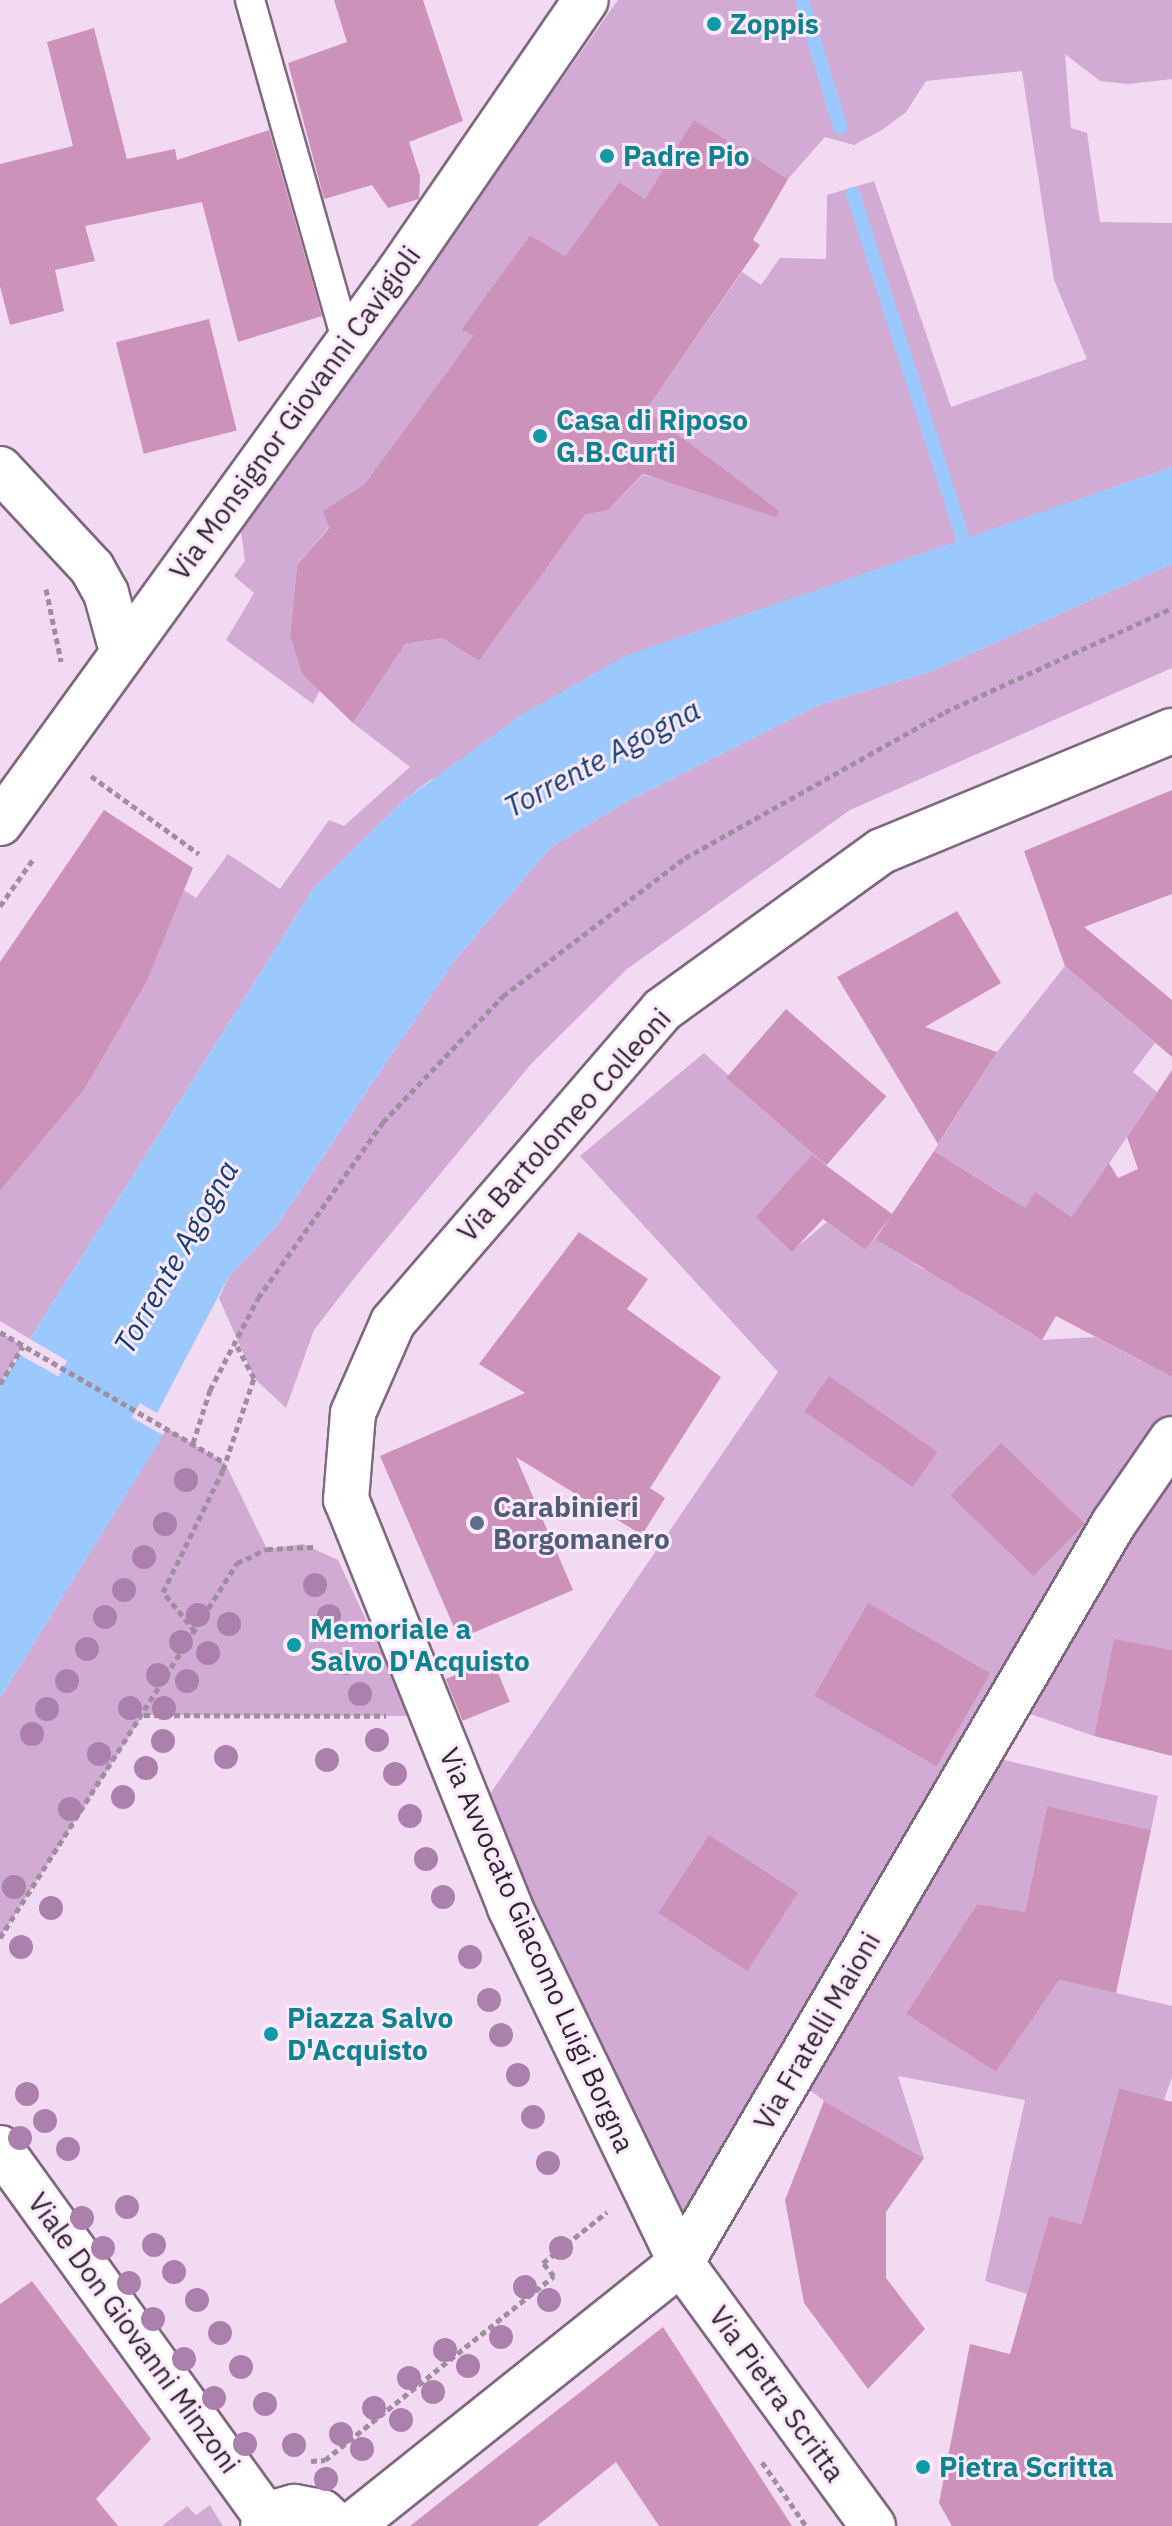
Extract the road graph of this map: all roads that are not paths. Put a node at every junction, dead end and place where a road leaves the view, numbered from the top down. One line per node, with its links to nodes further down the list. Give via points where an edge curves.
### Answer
1 (250, 0): 3 (lane)
2 (586, 0): 3 (street, Via Monsignor Giovanni Cavigioli)
3 (347, 343): 5 (street, Via Monsignor Giovanni Cavigioli)
4 (0, 469): 5 (street, via 92,568 106,593)
5 (122, 651): 7 (street, Via Monsignor Giovanni Cavigioli)
6 (1172, 731): 9 (street, Via Bartolomeo Colleoni, via 882,851 662,1010 393,1322 353,1413)
7 (0, 823)
8 (1172, 1439): 11 (street, Via Fratelli Maioni, via 1114,1523)
9 (346, 1500): 11 (street, Via Avvocato Giacomo Luigi Borgna, via 504,1893)
10 (0, 2148): 12 (street, Viale Don Giovanni Minzoni)
11 (681, 2263): 14 (street, Via Fratelli Maioni); 15 (street, Via Pietra Scritta)
12 (265, 2523): 13 (street, via 280,2511 309,2508)
13 (337, 2526)
14 (351, 2526)
15 (873, 2526)

